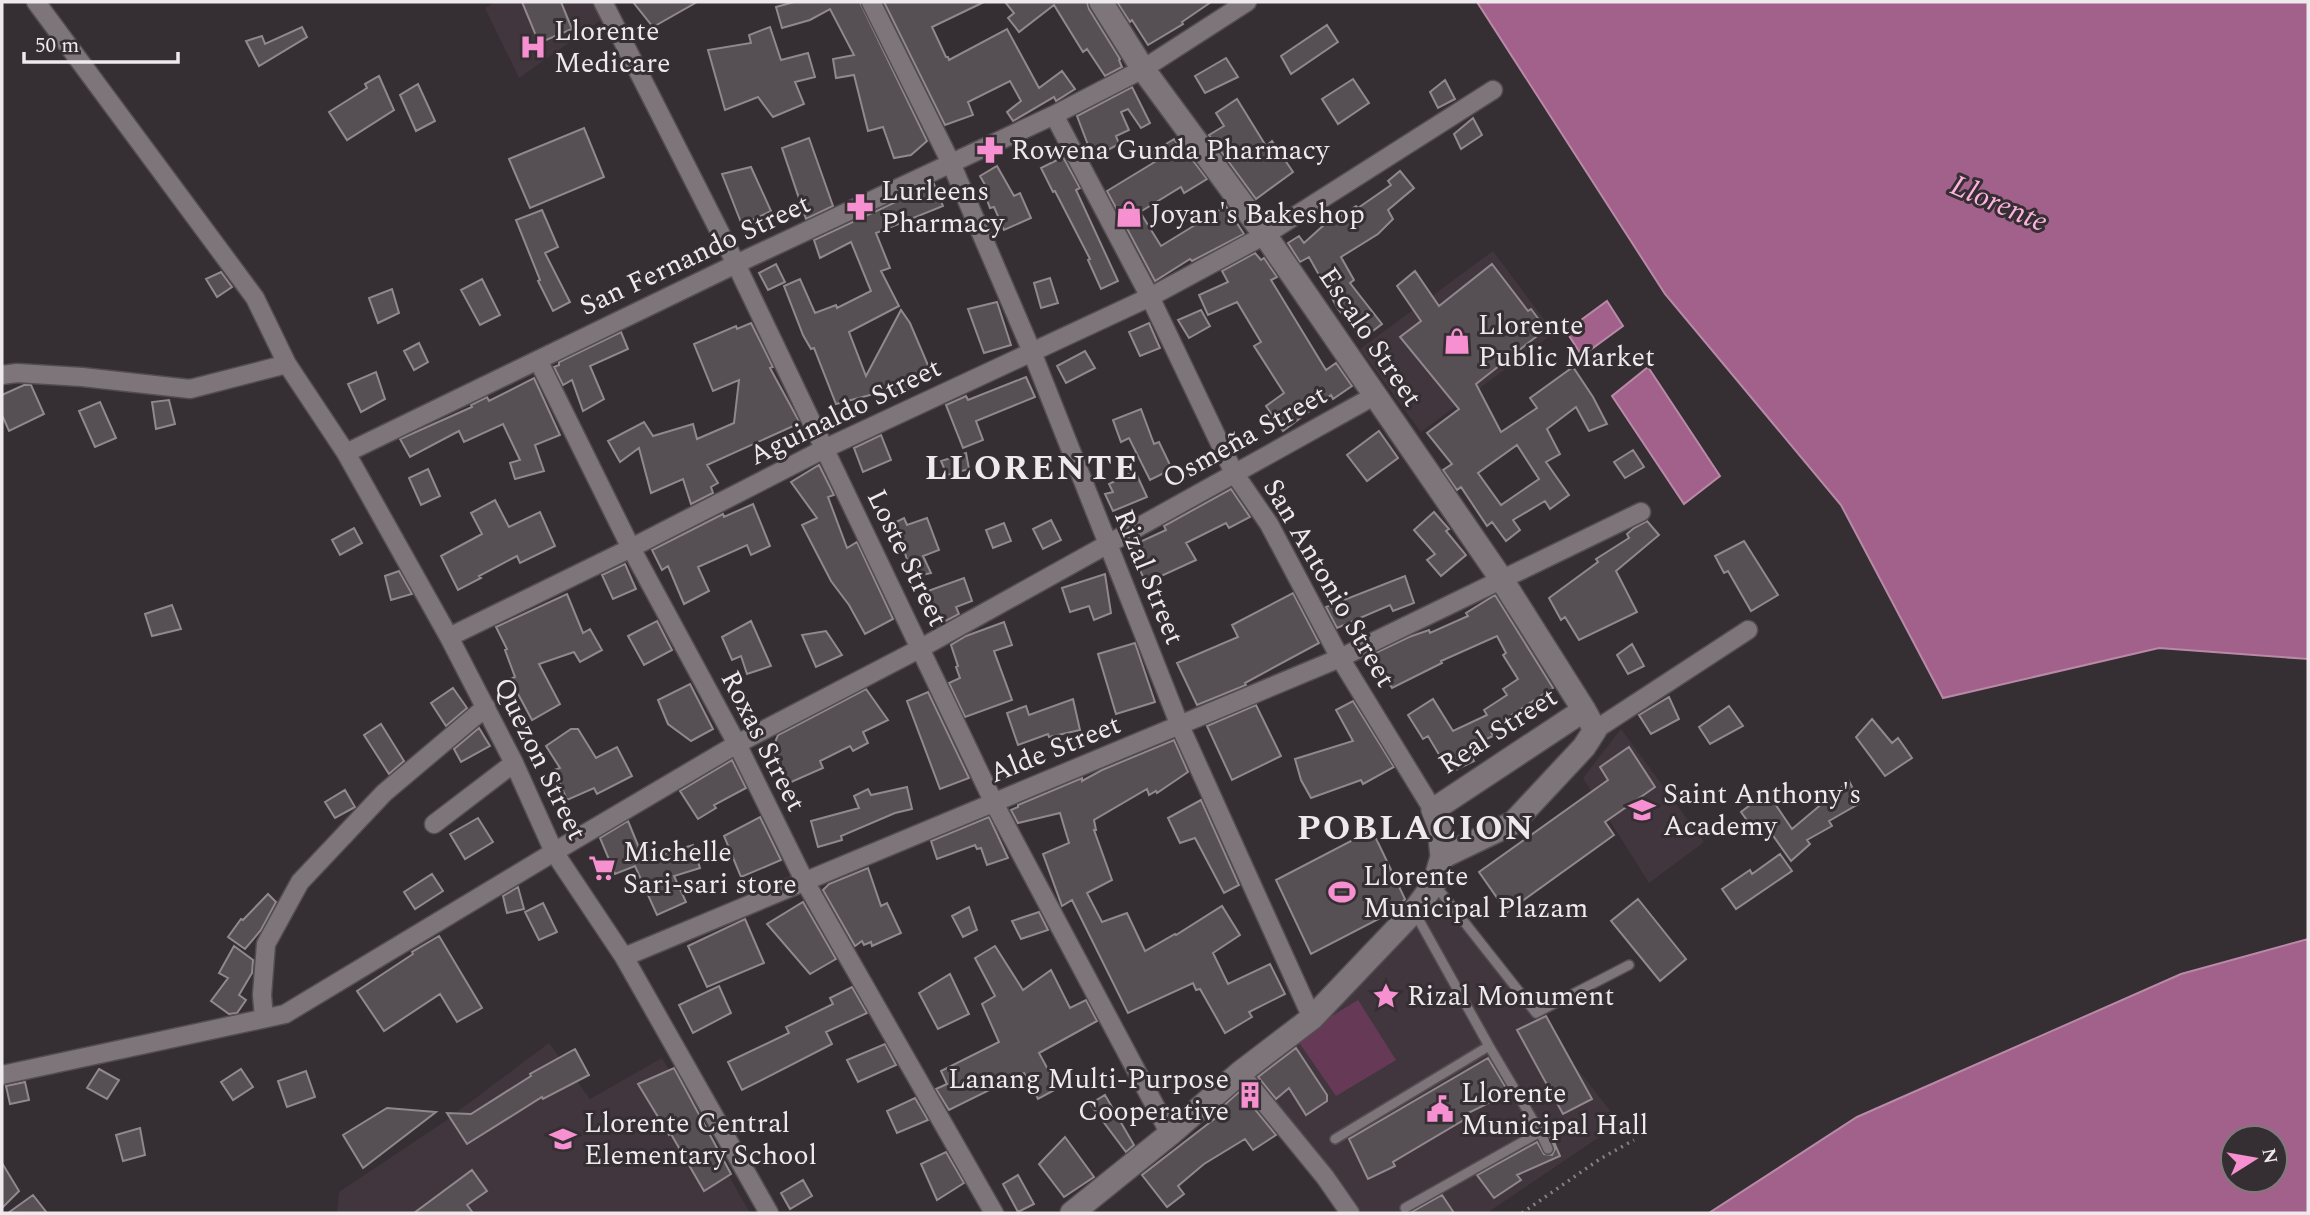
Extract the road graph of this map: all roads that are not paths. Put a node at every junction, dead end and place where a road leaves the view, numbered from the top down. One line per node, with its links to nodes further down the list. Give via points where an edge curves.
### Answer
1 (36, 2): 15 (street, Quezon Street, via 255,298)
2 (603, 2): 11 (street, Loste Street)
3 (871, 2): 9 (street, Rizal Street)
4 (1101, 2): 6 (street, Escalo Street)
5 (1247, 2): 6 (street, San Fernando Street)
6 (1143, 69): 8 (street, San Fernando Street); 10 (street, Escalo Street)
7 (1493, 90): 10 (street, Aguinaldo Street)
8 (1054, 115): 9 (street, San Fernando Street); 12 (street, San Antonio Street)
9 (951, 163): 11 (street, San Fernando Street); 13 (street, Rizal Street)
10 (1265, 235): 12 (street, Aguinaldo Street); 17 (street, Escalo Street)
11 (736, 264): 14 (street, San Fernando Street); 18 (street, Loste Street)
12 (1150, 297): 13 (street, Aguinaldo Street); 20 (street, San Antonio Street)
13 (1032, 352): 18 (street, Aguinaldo Street); 22 (street, Rizal Street)
14 (538, 360): 19 (street, San Fernando Street); 23 (street, Roxas Street)
15 (287, 364): 16 (street, via 190,389 82,377); 19 (street, Quezon Street)
16 (2, 375)
17 (1374, 396): 20 (street, Osmeña Street); 24 (street, Escalo Street)
18 (826, 448): 23 (street, Aguinaldo Street); 27 (street, Loste Street)
19 (346, 453): 26 (street, Quezon Street)
20 (1234, 473): 22 (street, Osmeña Street); 28 (street, San Antonio Street, via 1269,524)
21 (1641, 512): 24 (street, Alde Street)
22 (1107, 545): 27 (street, Osmeña Street); 31 (street, Rizal Street)
23 (631, 548): 26 (street, Aguinaldo Street); 32 (street, Roxas Street)
24 (1502, 580): 28 (street, Alde Street); 30 (street, Escalo Street)
25 (1748, 630): 30 (street)
26 (449, 637): 29 (street, Quezon Street)
27 (921, 648): 32 (street, Osmeña Street); 34 (street, Loste Street)
28 (1340, 658): 31 (street, Alde Street); 35 (street, San Antonio Street)
29 (485, 707): 33 (street, Quezon Street); 44 (street, via 384,793 300,882 266,944 261,995)
30 (1589, 720): 35 (street, Real Street); 38 (street, Real Street, via 1584,747 1513,823)
31 (1180, 726): 34 (street, Alde Street); 45 (street, Rizal Street)
32 (737, 744): 37 (street, Osmeña Street); 39 (street, Roxas Street)
33 (514, 763): 36 (street); 37 (street, Quezon Street)
34 (994, 803): 39 (street, Alde Street); 50 (street, Loste Street)
35 (1433, 810): 38 (street)
36 (433, 824)
37 (554, 852): 42 (street, Quezon Street); 44 (street, Osmeña Street, via 285,1014)
38 (1442, 857): 40 (street)
39 (804, 880): 42 (street, Alde Street); 55 (street, Roxas Street)
40 (1434, 884): 41 (street); 43 (lane, via 1536,1013)
41 (1414, 911): 45 (street); 46 (lane)
42 (624, 957): 54 (street, Quezon Street)
43 (1629, 965)
44 (264, 1018): 48 (street, Osmeña Street)
45 (1312, 1018): 47 (street)
46 (1489, 1046): 49 (lane); 51 (lane)
47 (1240, 1073): 50 (street); 57 (street)
48 (2, 1075)
49 (1540, 1132): 52 (lane); 53 (lane)
50 (1170, 1134): 56 (street)
51 (1335, 1139)
52 (1548, 1149)
53 (1405, 1208)
54 (769, 1213)
55 (994, 1213)
56 (1072, 1213)
57 (1350, 1213)

